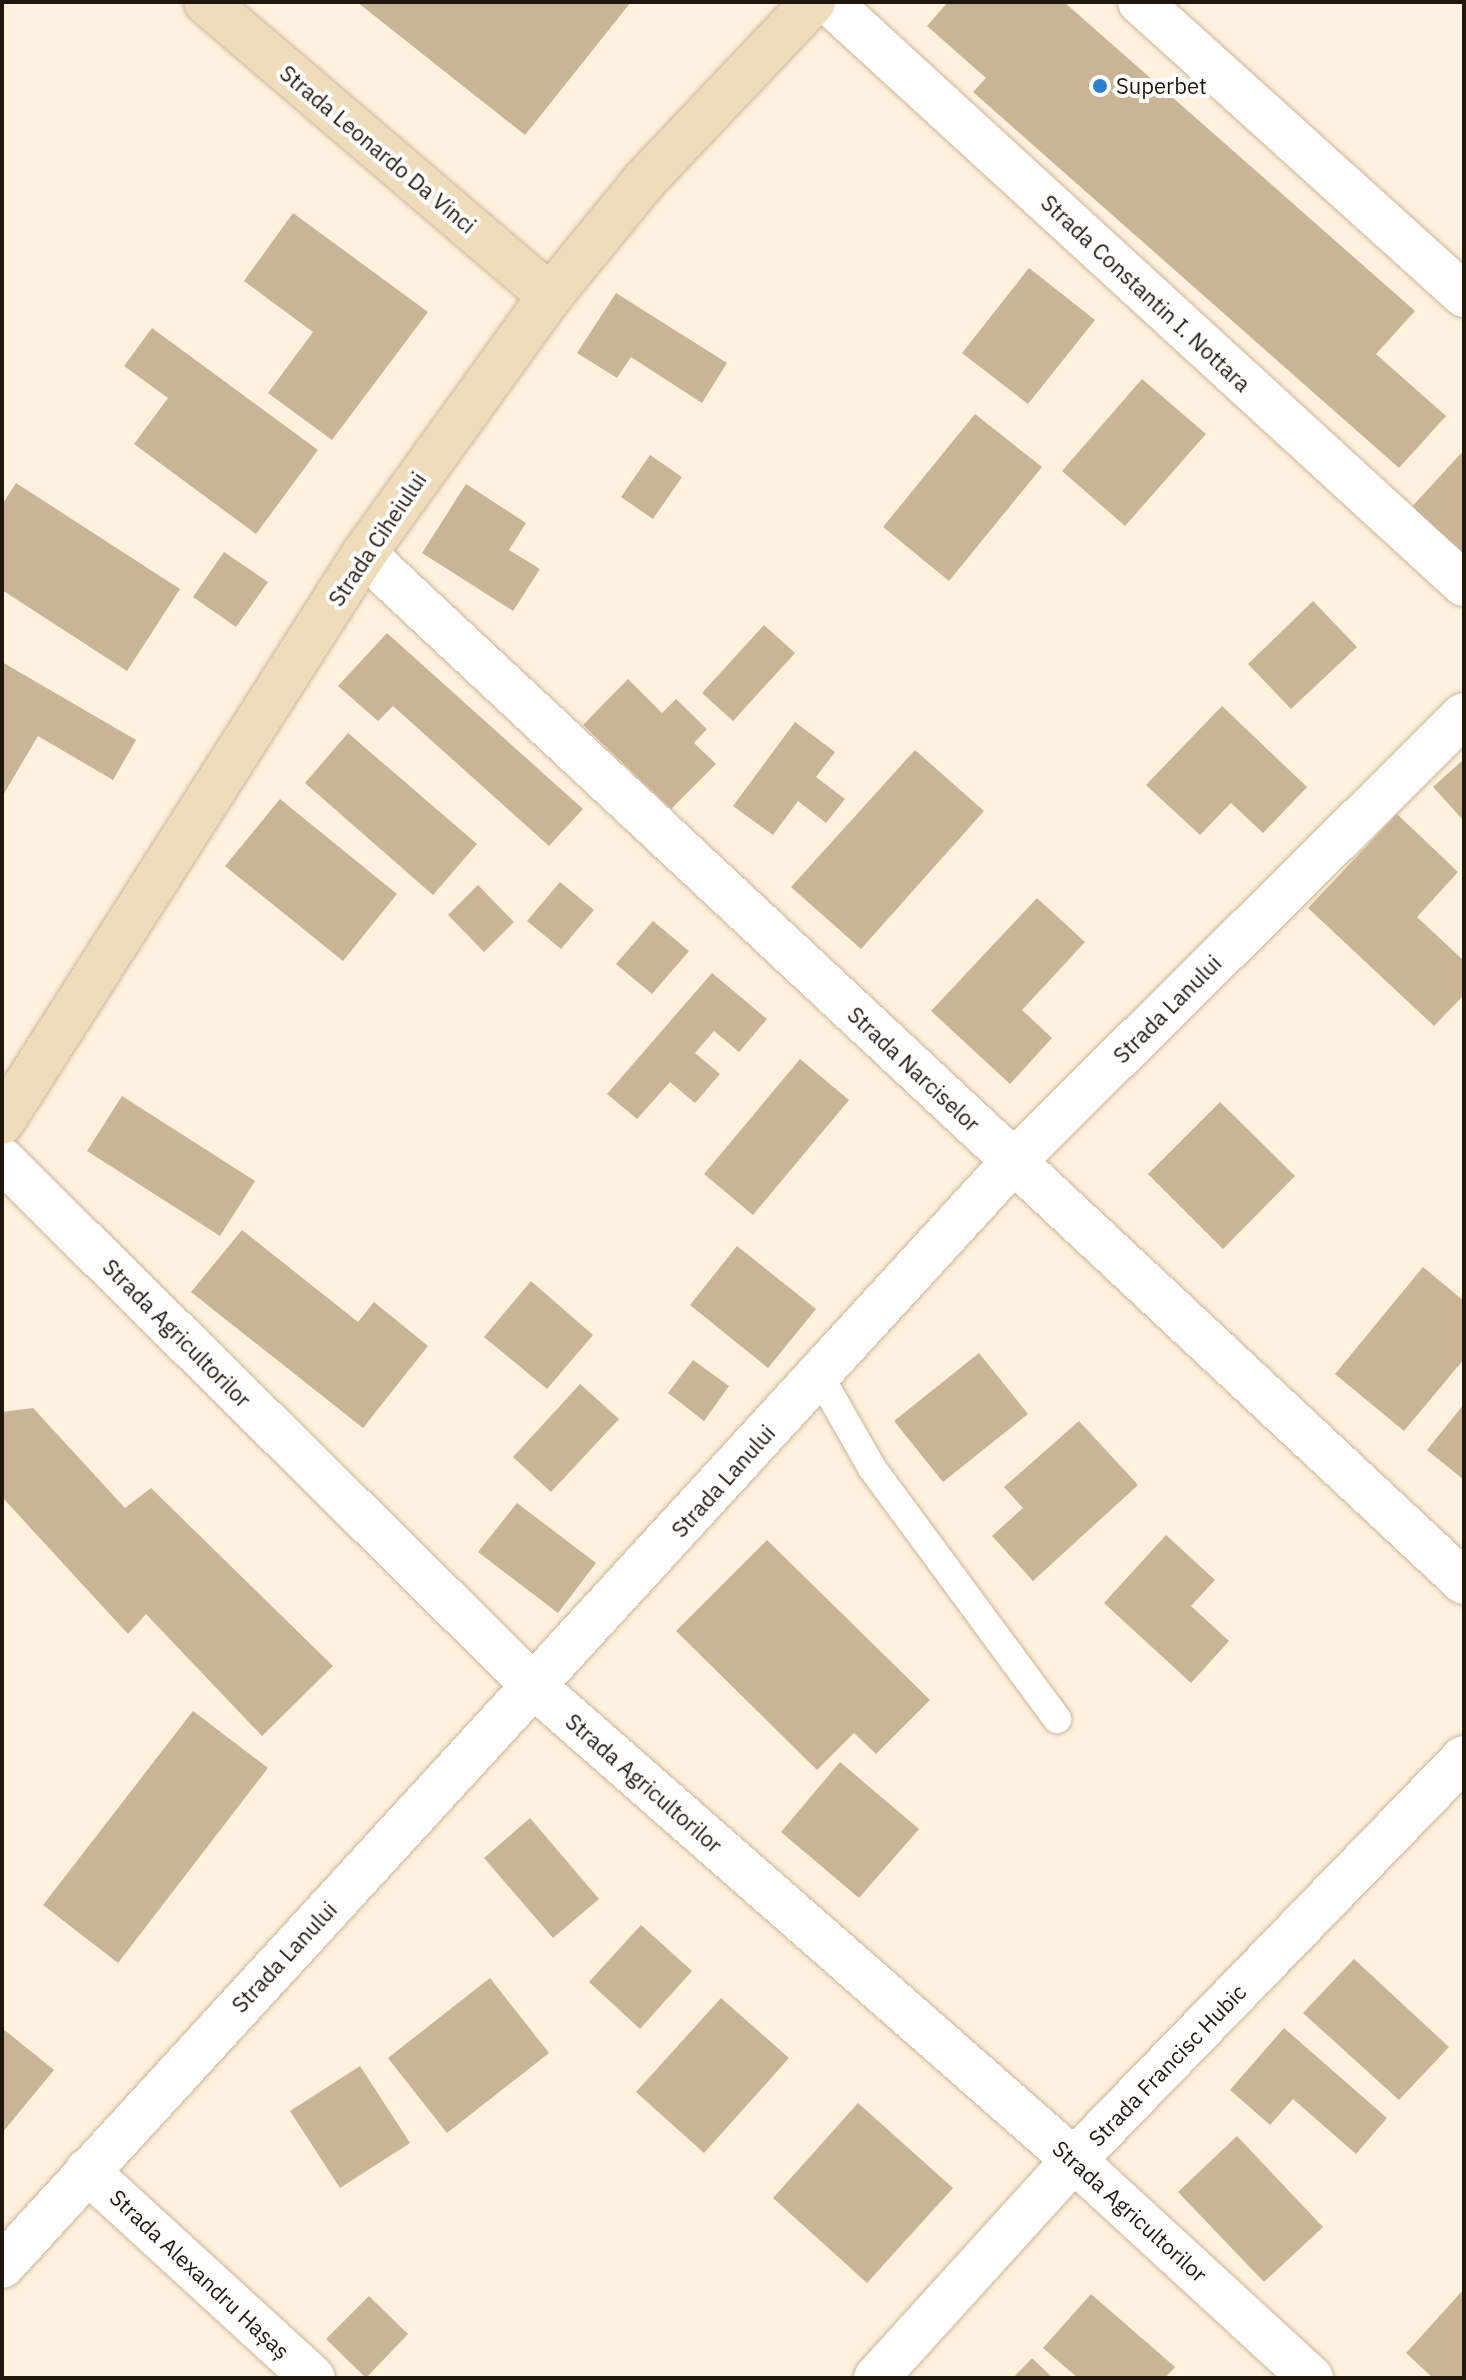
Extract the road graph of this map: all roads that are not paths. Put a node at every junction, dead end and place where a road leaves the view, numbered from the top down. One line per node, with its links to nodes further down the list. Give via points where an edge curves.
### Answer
1 (206, 2): 6 (street, Strada Leonardo Da Vinci)
2 (813, 2): 6 (street, Strada Ciheiului, via 644,181)
3 (829, 2): 8 (street, Strada Constantin I. Nottara)
4 (1140, 2): 5 (street)
5 (1464, 295)
6 (550, 296): 7 (street, Strada Ciheiului)
7 (364, 554): 10 (street, Strada Ciheiului); 12 (street, Strada Narciselor)
8 (1464, 584)
9 (1464, 715): 12 (street, Strada Lanului)
10 (2, 1122)
11 (2, 1160): 15 (street, Strada Agricultorilor)
12 (1013, 1162): 13 (street, Strada Lanului); 14 (street, Strada Narciselor)
13 (819, 1375): 15 (street, Strada Lanului); 16 (lane, via 872,1468)
14 (1464, 1582)
15 (535, 1687): 18 (street, Strada Agricultorilor); 19 (street, Strada Lanului)
16 (1057, 1719)
17 (1464, 1758): 18 (street, Strada Francisc Hubic)
18 (1074, 2160): 22 (street, Strada Francisc Hubic); 23 (street, Strada Agricultorilor)
19 (87, 2171): 20 (street, Strada Lanului); 21 (street, Strada Alexandru Hașaș)
20 (2, 2266)
21 (313, 2378)
22 (876, 2378)
23 (1311, 2378)

